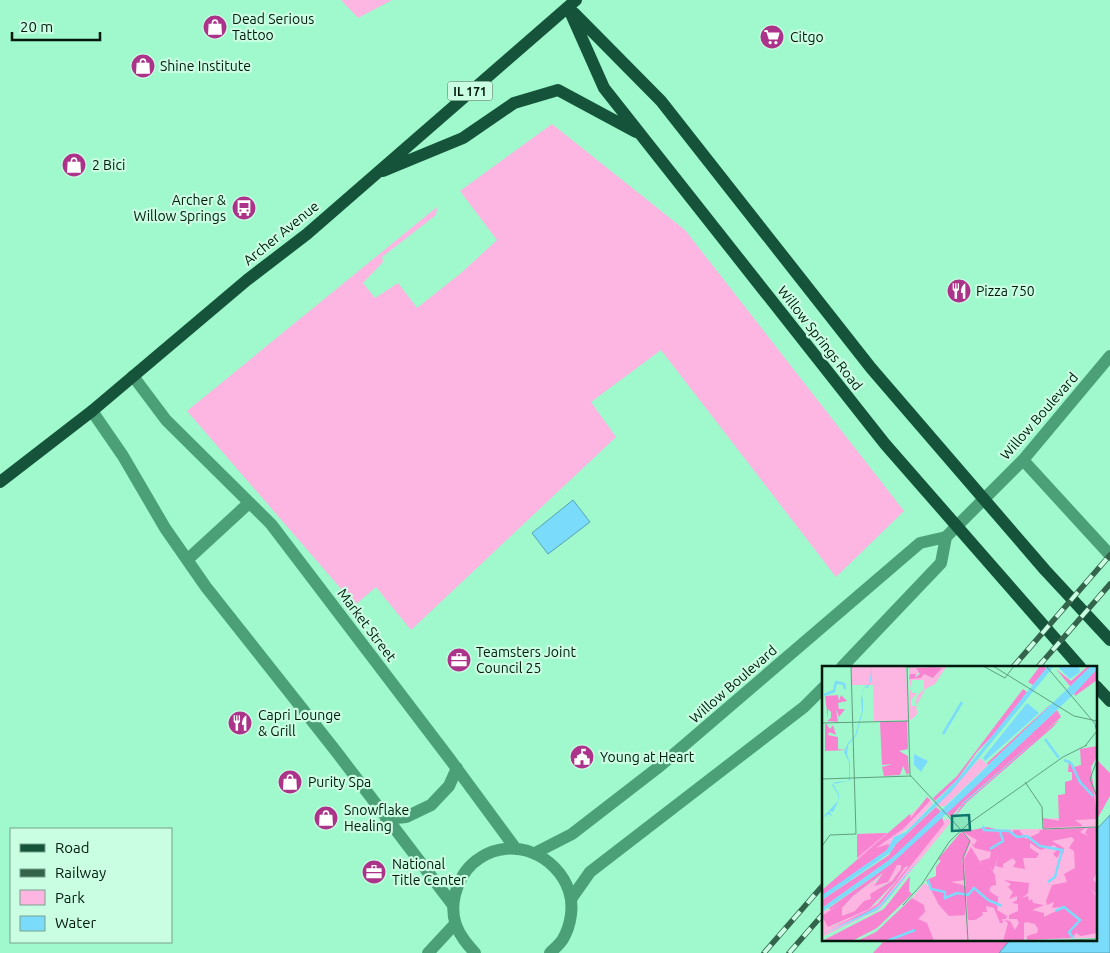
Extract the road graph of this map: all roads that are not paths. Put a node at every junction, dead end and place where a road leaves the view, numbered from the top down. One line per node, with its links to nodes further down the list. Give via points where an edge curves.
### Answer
1 (569, 2): 2 (main road, Willow Springs Road, via 604,88); 3 (main road, Archer Avenue / IL 171); 13 (main road, Willow Springs Road, via 661,101 865,360 1045,570)
2 (641, 134): 3 (main road, via 558,90 514,103 463,138); 15 (main road, Willow Springs Road, via 885,444)
3 (372, 176): 5 (main road, Archer Avenue / IL 171, via 307,234)
4 (1110, 356): 7 (street, Willow Boulevard)
5 (133, 376): 6 (main road, Archer Avenue / IL 171); 9 (street, Market Street, via 166,420)
6 (92, 411): 8 (main road, Archer Avenue / IL 171); 12 (street)
7 (1023, 460): 10 (street, Willow Boulevard); 11 (street)
8 (0, 482)
9 (249, 503): 12 (street); 19 (street, Market Street, via 271,524)
10 (946, 537): 14 (street, via 941,563); 22 (street, Willow Boulevard, via 920,543 660,766 572,834)
11 (1110, 555)
12 (187, 560): 20 (street)
13 (1110, 640)
14 (843, 666)
15 (1079, 666)
16 (1098, 688): 18 (main road)
17 (822, 689): 23 (street, via 590,872)
18 (1110, 701)
19 (457, 768): 20 (street, via 449,786 431,805 406,817); 21 (street, Market Street)
20 (386, 818): 24 (street)
21 (516, 849): 22 (street); 24 (street, via 497,850 480,858 466,871 457,887)
22 (535, 853): 23 (street, via 552,864 565,880)
23 (571, 899): 28 (street, via 570,920 563,939)
24 (453, 905): 25 (street)
25 (456, 924): 26 (street); 27 (street, via 464,941)
26 (428, 953)
27 (475, 953)
28 (550, 953)

